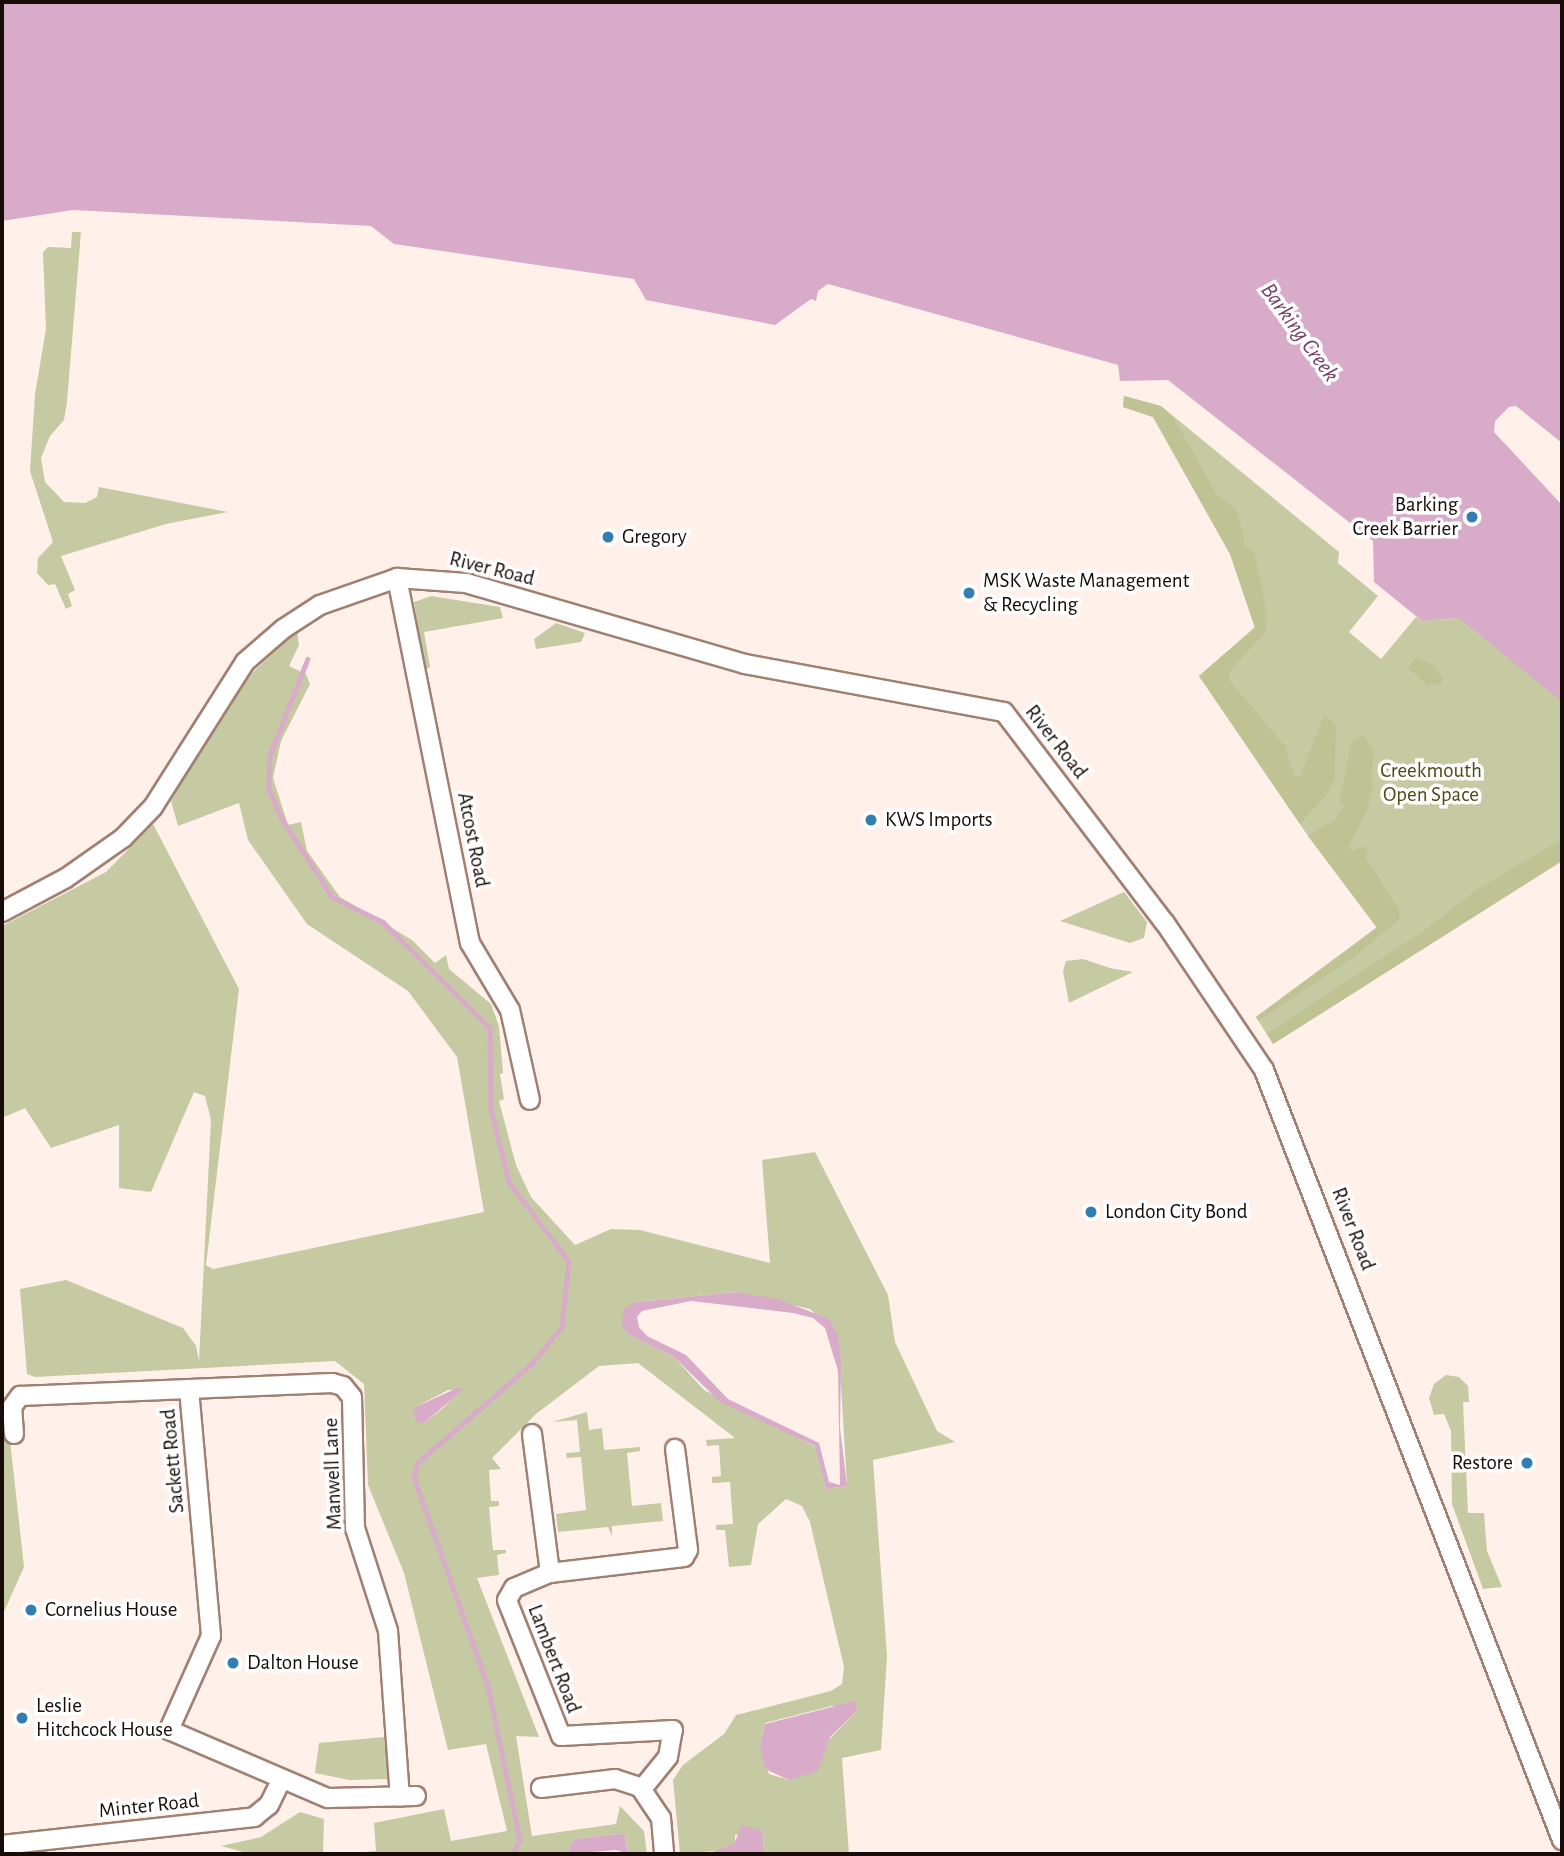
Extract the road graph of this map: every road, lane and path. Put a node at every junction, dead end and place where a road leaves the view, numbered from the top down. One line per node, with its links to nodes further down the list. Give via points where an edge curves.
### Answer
1 (397, 579): 2 (street, River Road, via 320,605 283,629 245,662 153,807 123,838 66,878); 3 (street, Atcost Road, via 470,943 510,1010); 12 (street, River Road, via 466,583 745,664 994,708 1013,722 1171,932 1264,1070)
2 (2, 912)
3 (530, 1100)
4 (189, 1389): 5 (street, Sackett Road, via 20,1396 12,1407); 9 (street, Sackett Road, via 211,1636 169,1730); 9 (street, Manwell Lane, via 332,1383 352,1397 355,1528 388,1631 408,1797 340,1800)
5 (14, 1434)
6 (532, 1434): 8 (street, Lambert Road, via 527,1457)
7 (675, 1449): 8 (street, via 688,1550 684,1557)
8 (550, 1573): 11 (street, Lambert Road, via 514,1588 507,1600 561,1736 673,1730 668,1757)
9 (281, 1780): 13 (street, Minter Road, via 269,1805 254,1817)
10 (541, 1788): 11 (street, via 615,1779)
11 (642, 1789): 14 (street, via 661,1818)
12 (1562, 1840)
13 (2, 1845)
14 (664, 1854)

